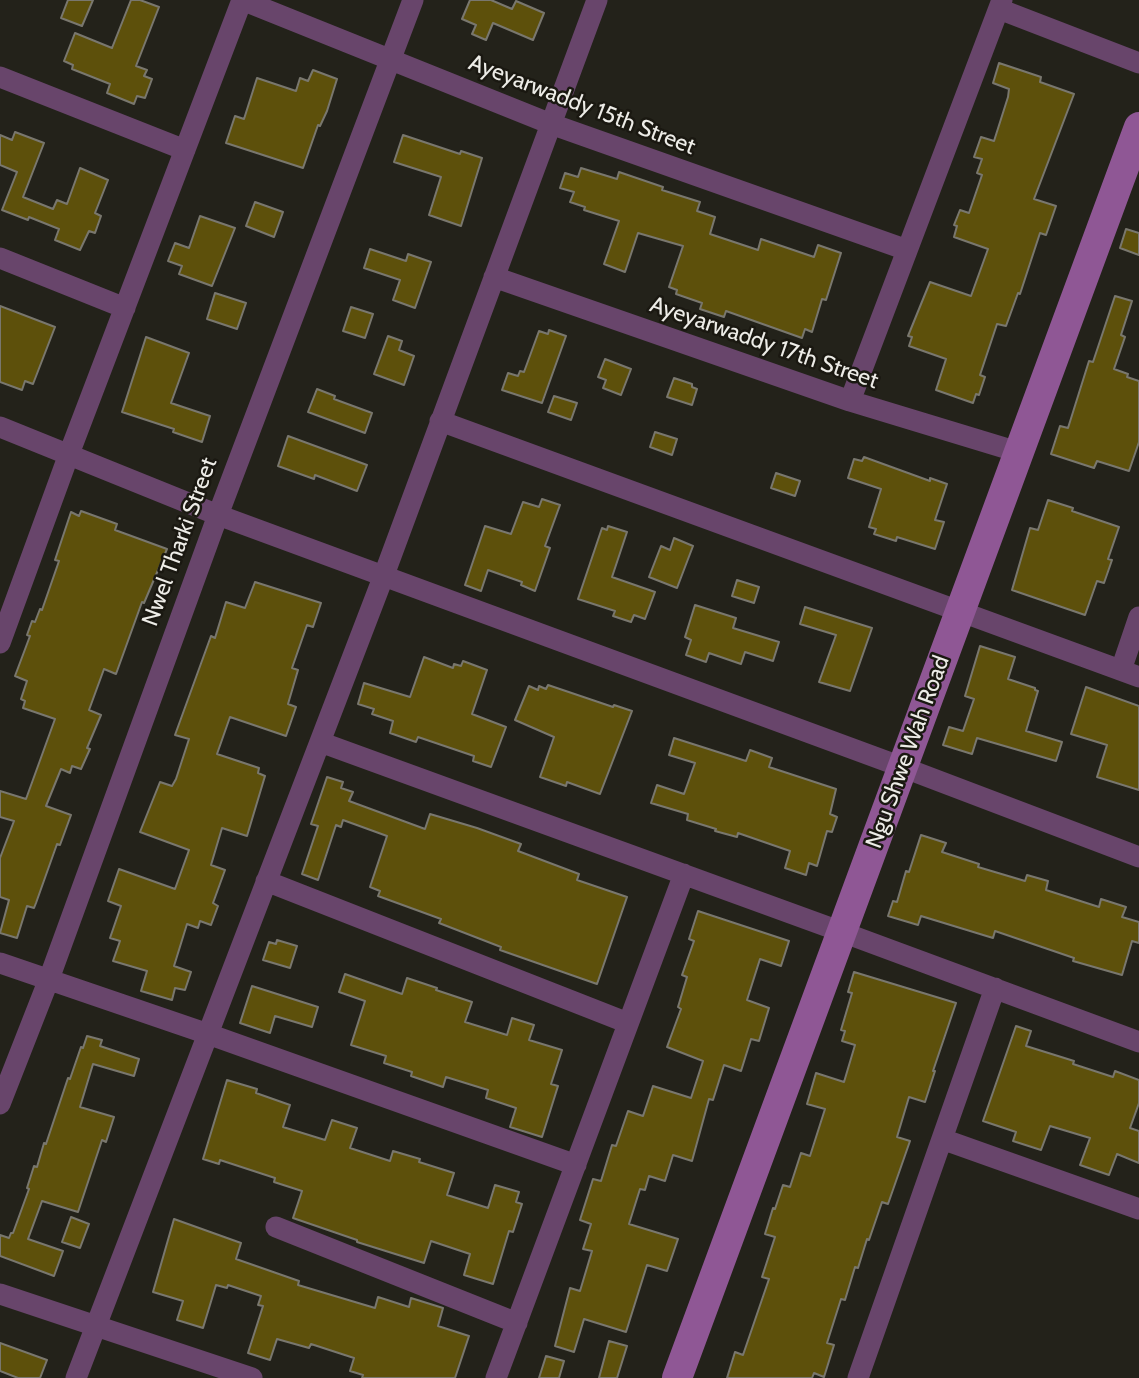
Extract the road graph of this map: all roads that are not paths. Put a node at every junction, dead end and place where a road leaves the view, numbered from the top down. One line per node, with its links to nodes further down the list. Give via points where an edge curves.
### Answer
1 (242, 0): 5 (street, Ayeyarwaddy 15th Street); 10 (street)
2 (413, 0): 5 (street, Nwel Tharki Street)
3 (597, 0): 8 (street)
4 (1000, 4): 6 (street); 11 (street)
5 (390, 58): 8 (street, Ayeyarwaddy 15th Street); 20 (street, Nwel Tharki Street)
6 (1139, 63)
7 (0, 76): 10 (street)
8 (551, 124): 11 (street, Ayeyarwaddy 15th Street); 13 (street)
9 (1139, 127): 18 (street, Ngu Shwe Wah Road)
10 (185, 150): 14 (street)
11 (907, 250): 15 (street)
12 (0, 258): 14 (street)
13 (494, 277): 15 (street, Ayeyarwaddy 17th Street); 16 (street)
14 (125, 308): 19 (street)
15 (850, 401): 18 (street, Ayeyarwaddy 17th Street)
16 (440, 421): 21 (street); 22 (street)
17 (0, 427): 19 (street)
18 (1018, 452): 22 (street, Ngu Shwe Wah Road)
19 (69, 454): 20 (street); 24 (street)
20 (218, 515): 21 (street); 34 (street, Nwel Tharki Street)
21 (384, 575): 27 (street); 28 (street)
22 (960, 611): 26 (street); 28 (street, Ngu Shwe Wah Road)
23 (1139, 617): 26 (street)
24 (4, 619): 25 (street)
25 (0, 643)
26 (1130, 673)
27 (320, 742): 30 (street); 31 (street)
28 (902, 767): 29 (street); 32 (street, Ngu Shwe Wah Road)
29 (1139, 857)
30 (684, 874): 32 (street); 36 (street)
31 (266, 881): 36 (street); 37 (street)
32 (842, 932): 35 (street); 50 (street, Ngu Shwe Wah Road)
33 (0, 963): 34 (street)
34 (48, 979): 37 (street); 39 (street, Nwel Tharki Street)
35 (995, 988): 38 (street); 40 (street)
36 (628, 1023): 41 (street)
37 (208, 1034): 41 (street); 46 (street)
38 (1139, 1042)
39 (0, 1104)
40 (942, 1139): 42 (street); 51 (street)
41 (576, 1165): 45 (street)
42 (1139, 1209)
43 (275, 1227): 45 (street)
44 (0, 1294): 46 (street)
45 (517, 1322): 49 (street)
46 (97, 1325): 47 (street); 48 (street)
47 (76, 1378)
48 (252, 1378)
49 (496, 1378)
50 (677, 1378)
51 (858, 1378)

